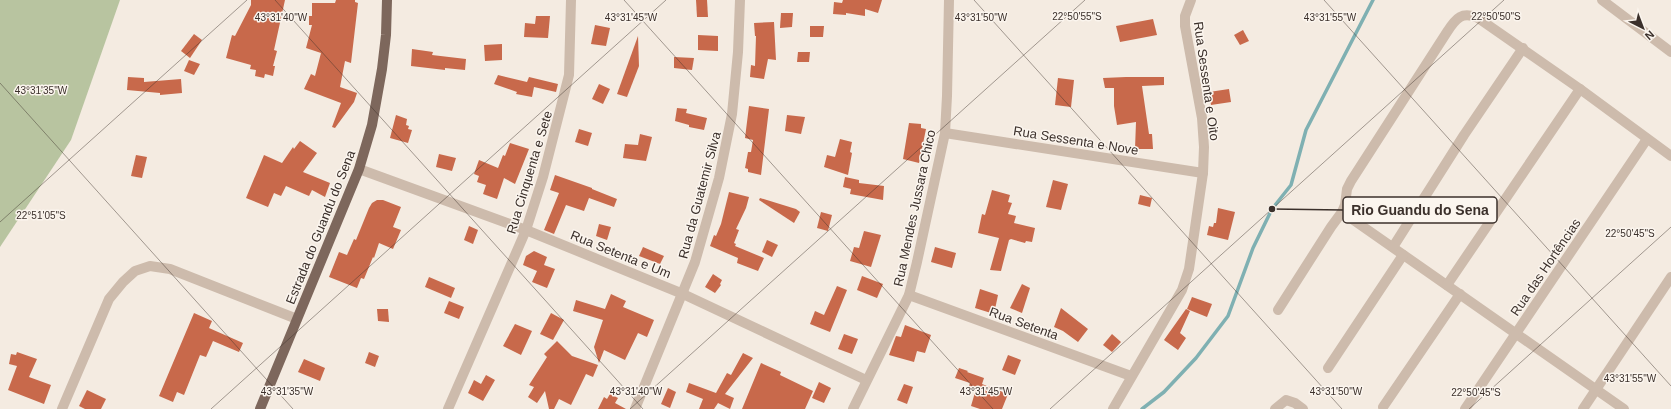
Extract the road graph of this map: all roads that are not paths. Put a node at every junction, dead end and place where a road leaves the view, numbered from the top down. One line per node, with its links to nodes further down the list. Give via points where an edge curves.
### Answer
1 (387, 0): 13 (main road, Estrada do Guandu do Sena, via 382,69 372,125)
2 (572, 0): 16 (street, Rua Cinquenta e Sete, via 569,75 544,177)
3 (740, 0): 21 (street, Rua da Guatemir Silva, via 736,82 729,134 695,262)
4 (949, 0): 10 (street, Rua Mendes Jussara Chico)
5 (1191, 0): 14 (street, Rua Sessenta e Oito, via 1185,16 1185,26 1202,118)
6 (1602, 0): 8 (street)
7 (1523, 48): 9 (street); 15 (street, via 1470,14 1454,21 1351,181); 17 (street)
8 (1671, 52)
9 (1580, 89): 11 (street); 20 (street)
10 (945, 133): 14 (street, Rua Sessenta e Nove); 23 (street, Rua Mendes Jussara Chico)
11 (1647, 139): 12 (street); 26 (street, Rua das Hortências)
12 (1671, 156)
13 (359, 169): 16 (street, Rua Setenta e Um); 25 (main road, Estrada do Guandu do Sena)
14 (1203, 173): 28 (street, Rua Sessenta e Oito, via 1186,280)
15 (1342, 212): 17 (street); 24 (street)
16 (526, 230): 21 (street, Rua Setenta e Um); 34 (street, Rua Cinquenta e Sete)
17 (1393, 247): 18 (street)
18 (1403, 255): 20 (street); 27 (street)
19 (1671, 277): 30 (street)
20 (1447, 285): 22 (street)
21 (683, 294): 29 (street, Rua Setenta e Um); 35 (street, Rua da Guatemir Silva)
22 (1460, 294): 26 (street); 31 (street)
23 (909, 295): 28 (street, Rua Setenta); 29 (street, Rua Mendes Jussara Chico)
24 (1278, 310)
25 (297, 319): 32 (street, via 170,269 150,266 135,272 109,299); 33 (main road, Estrada do Guandu do Sena)
26 (1516, 333): 30 (street); 40 (street, Rua das Hortências)
27 (1328, 368)
28 (1131, 376): 37 (street, Rua Sessenta e Oito)
29 (866, 380): 36 (street, Rua Mendes Jussara Chico)
30 (1596, 390): 41 (street); 42 (street)
31 (1383, 407)
32 (62, 409)
33 (260, 409)
34 (448, 409)
35 (634, 409)
36 (853, 409)
37 (1113, 409)
38 (1274, 409): 39 (street, via 1286,400 1296,403)
39 (1303, 409)
40 (1465, 409)
41 (1583, 409)
42 (1624, 409)

